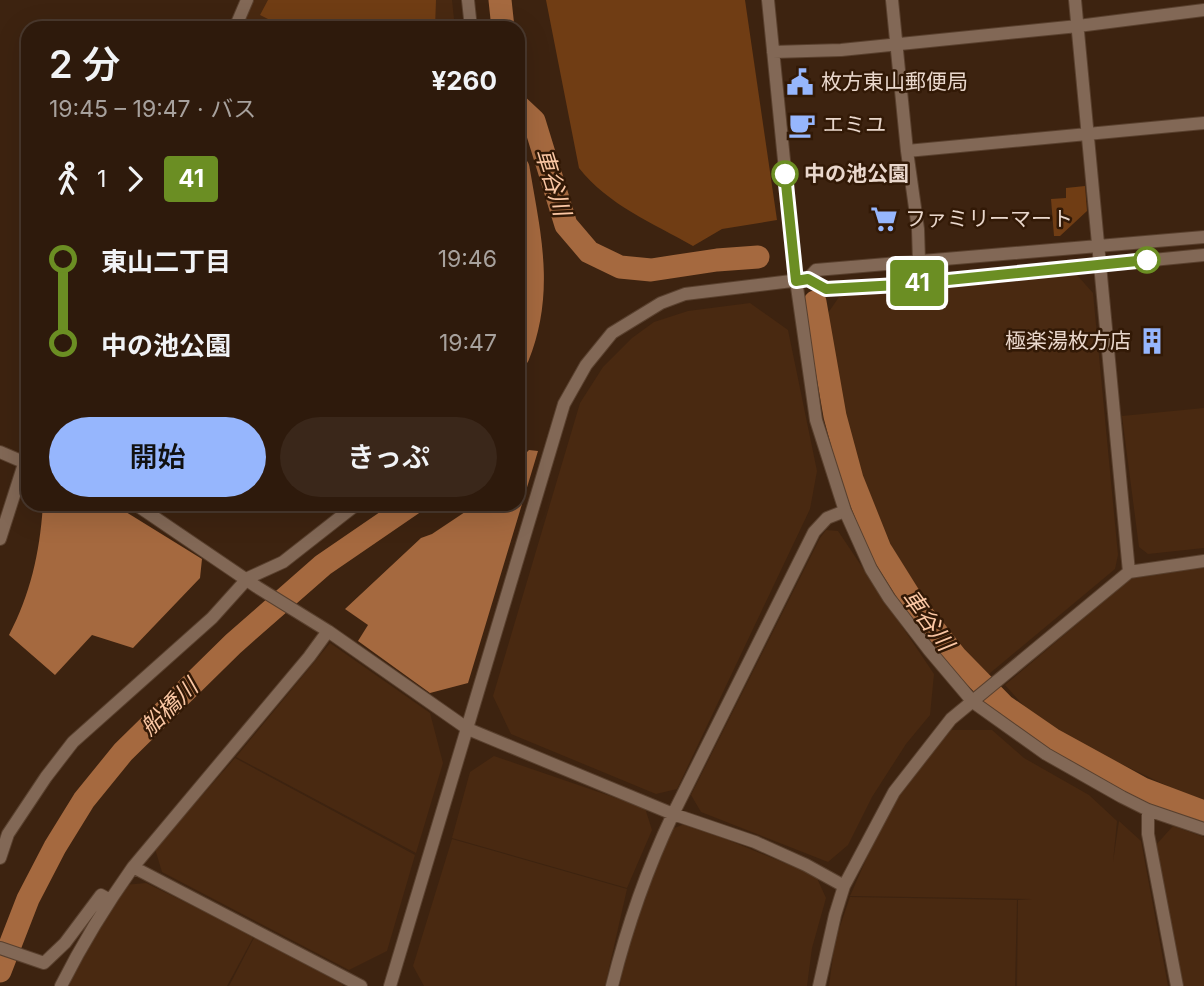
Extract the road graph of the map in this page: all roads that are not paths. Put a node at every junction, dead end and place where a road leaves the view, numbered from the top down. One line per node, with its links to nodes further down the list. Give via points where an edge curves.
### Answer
1 (247, 0): 7 (street)
2 (468, 0): 8 (street)
3 (768, 0): 11 (street)
4 (892, 0): 10 (street)
5 (1075, 0): 9 (street)
6 (1204, 10): 9 (street)
7 (237, 21)
8 (470, 21)
9 (1078, 26): 10 (street); 13 (street)
10 (896, 44): 11 (street); 14 (street)
11 (773, 52): 20 (street)
12 (1204, 123): 13 (street)
13 (1089, 133): 14 (street); 16 (street)
14 (906, 151): 18 (street)
15 (1204, 237): 16 (street)
16 (1098, 246): 18 (street); 19 (street)
17 (1204, 255): 19 (street)
18 (919, 261): 20 (street, via 816,270)
19 (1100, 265): 20 (street, via 826,289); 29 (street)
20 (802, 280): 26 (street, via 816,420); 33 (street, via 685,295 662,303 612,333 586,365 564,404)
21 (0, 452): 22 (street)
22 (21, 460)
23 (21, 473): 27 (street)
24 (145, 511): 30 (street)
25 (348, 511): 30 (street)
26 (845, 512): 32 (street, via 889,598); 35 (street, via 827,518 814,532)
27 (0, 539)
28 (1204, 562): 29 (street)
29 (1129, 572): 32 (street)
30 (252, 583): 31 (street); 37 (street, via 73,742 8,834)
31 (328, 631): 33 (street); 38 (street)
32 (973, 702): 34 (street, via 1046,754); 39 (street, via 951,719 894,792)
33 (468, 729): 35 (street); 44 (street)
34 (1148, 810): 36 (street); 47 (street, via 1148,834)
35 (673, 814): 39 (street, via 755,842); 45 (street, via 652,859)
36 (1204, 829)
37 (0, 858)
38 (133, 867): 40 (street); 43 (street)
39 (844, 886): 46 (street)
40 (110, 900): 41 (street, via 101,895 44,963); 42 (street)
41 (0, 948)
42 (61, 986)
43 (360, 986)
44 (390, 986)
45 (612, 986)
46 (820, 986)
47 (1177, 986)

